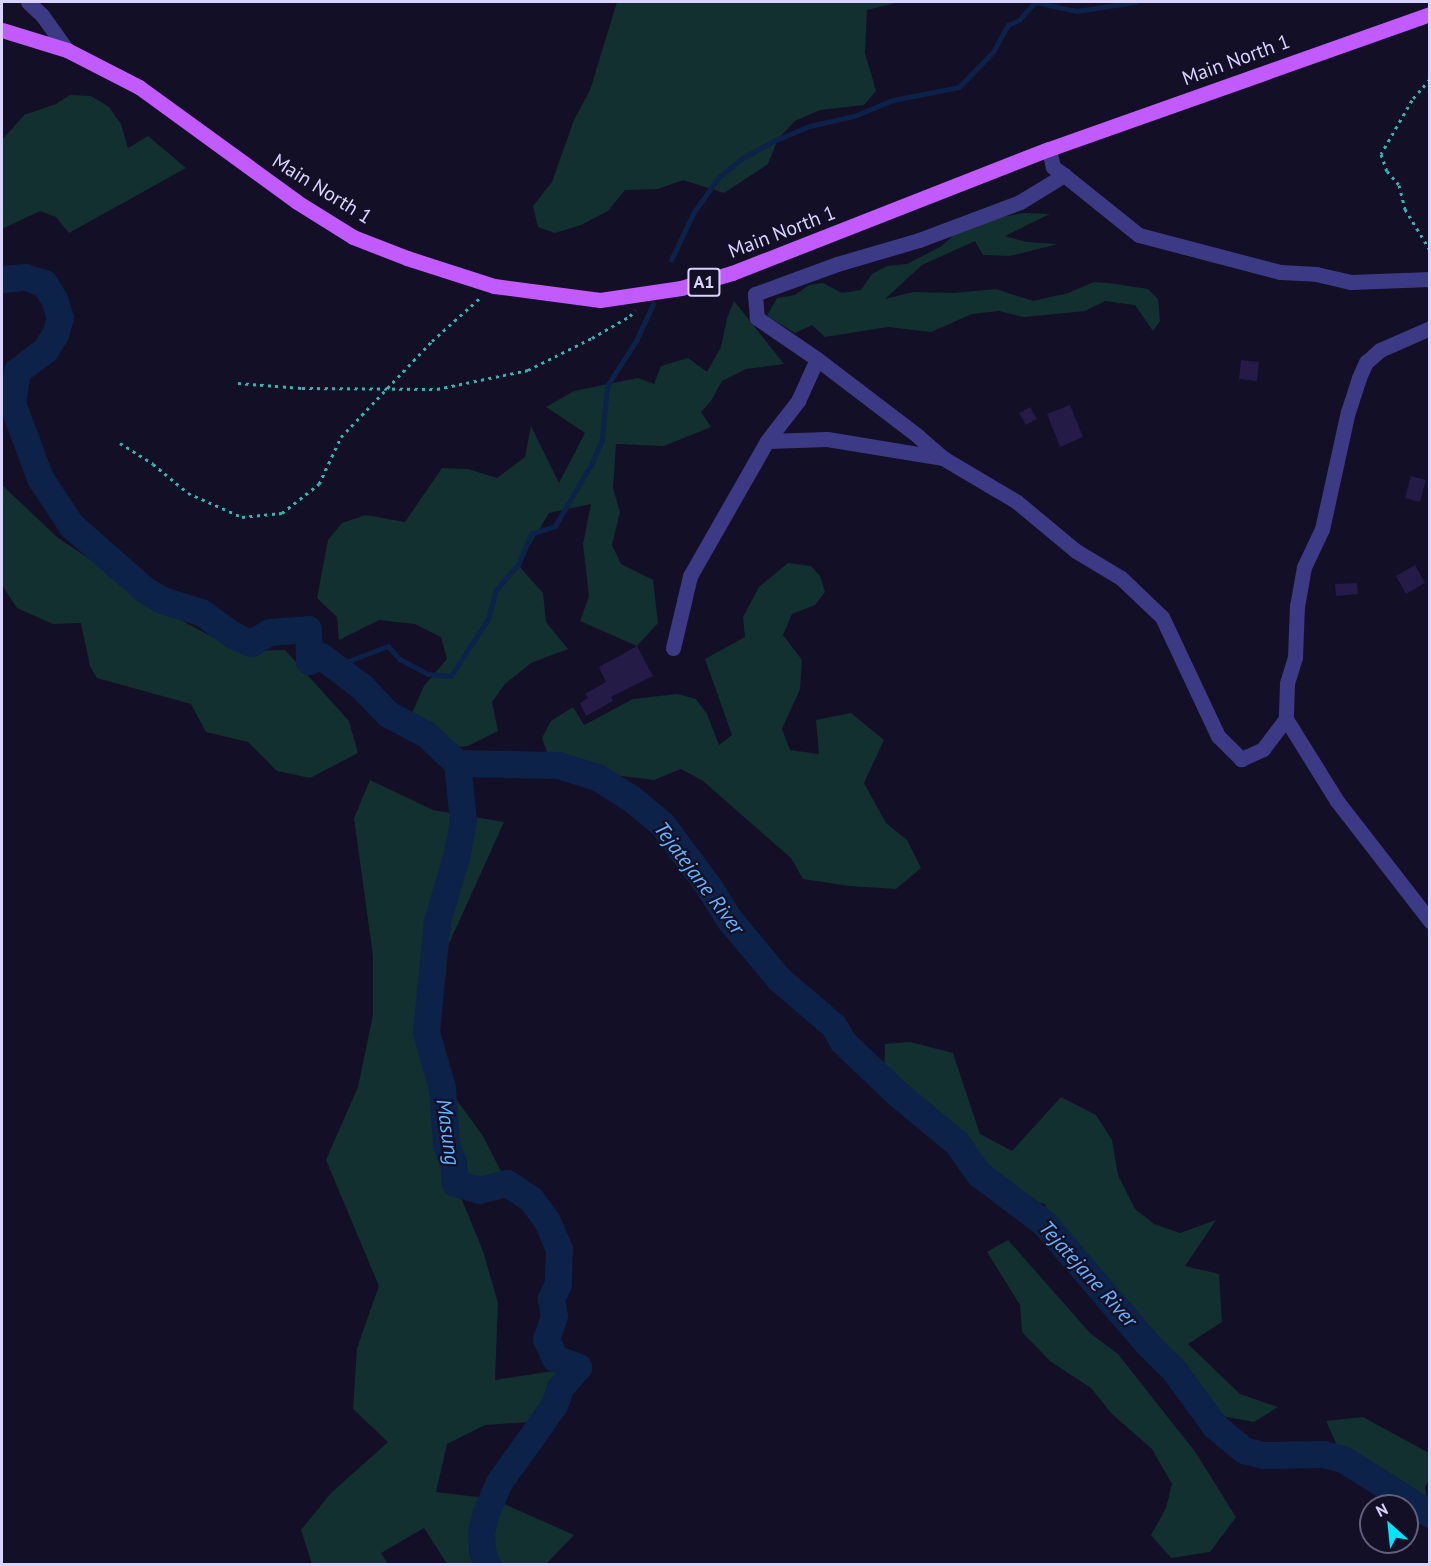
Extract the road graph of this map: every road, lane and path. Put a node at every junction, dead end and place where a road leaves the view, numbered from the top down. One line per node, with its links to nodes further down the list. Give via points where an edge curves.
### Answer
1 (28, 2): 4 (street)
2 (1430, 14): 6 (main road, Main North 1 / A1)
3 (2, 30): 4 (main road, Main North 1 / A1)
4 (67, 50): 10 (main road, Main North 1 / A1, via 140,87 297,202 353,237)
5 (1430, 79): 8 (path, via 1412,100 1381,154 1387,171 1399,185 1405,209)
6 (1050, 149): 7 (street, via 1053,166); 11 (main road, Main North 1 / A1, via 732,273)
7 (1064, 175): 9 (street, via 1139,236 1280,272 1316,274 1351,282); 13 (street, via 1020,202 755,294 757,318)
8 (1430, 250)
9 (1430, 279)
10 (494, 286): 11 (main road, Main North 1 / A1, via 600,300); 15 (path)
11 (647, 294): 15 (path, via 630,316 528,370 438,389)
12 (1430, 328): 20 (street, via 1380,350 1366,362 1359,378 1325,519 1304,567 1297,605 1295,657 1287,684)
13 (817, 359): 16 (street, via 798,400); 18 (street)
14 (238, 383): 15 (path)
15 (386, 389): 17 (path, via 341,437 319,484 282,513 242,517 188,493)
16 (767, 441): 18 (street, via 827,439); 19 (street, via 690,576)
17 (120, 443)
18 (943, 458): 20 (street, via 1017,502 1076,551 1121,578 1162,618 1218,736 1241,759 1263,749)
19 (673, 648)
20 (1286, 719): 21 (street, via 1337,801)
21 (1430, 921)

